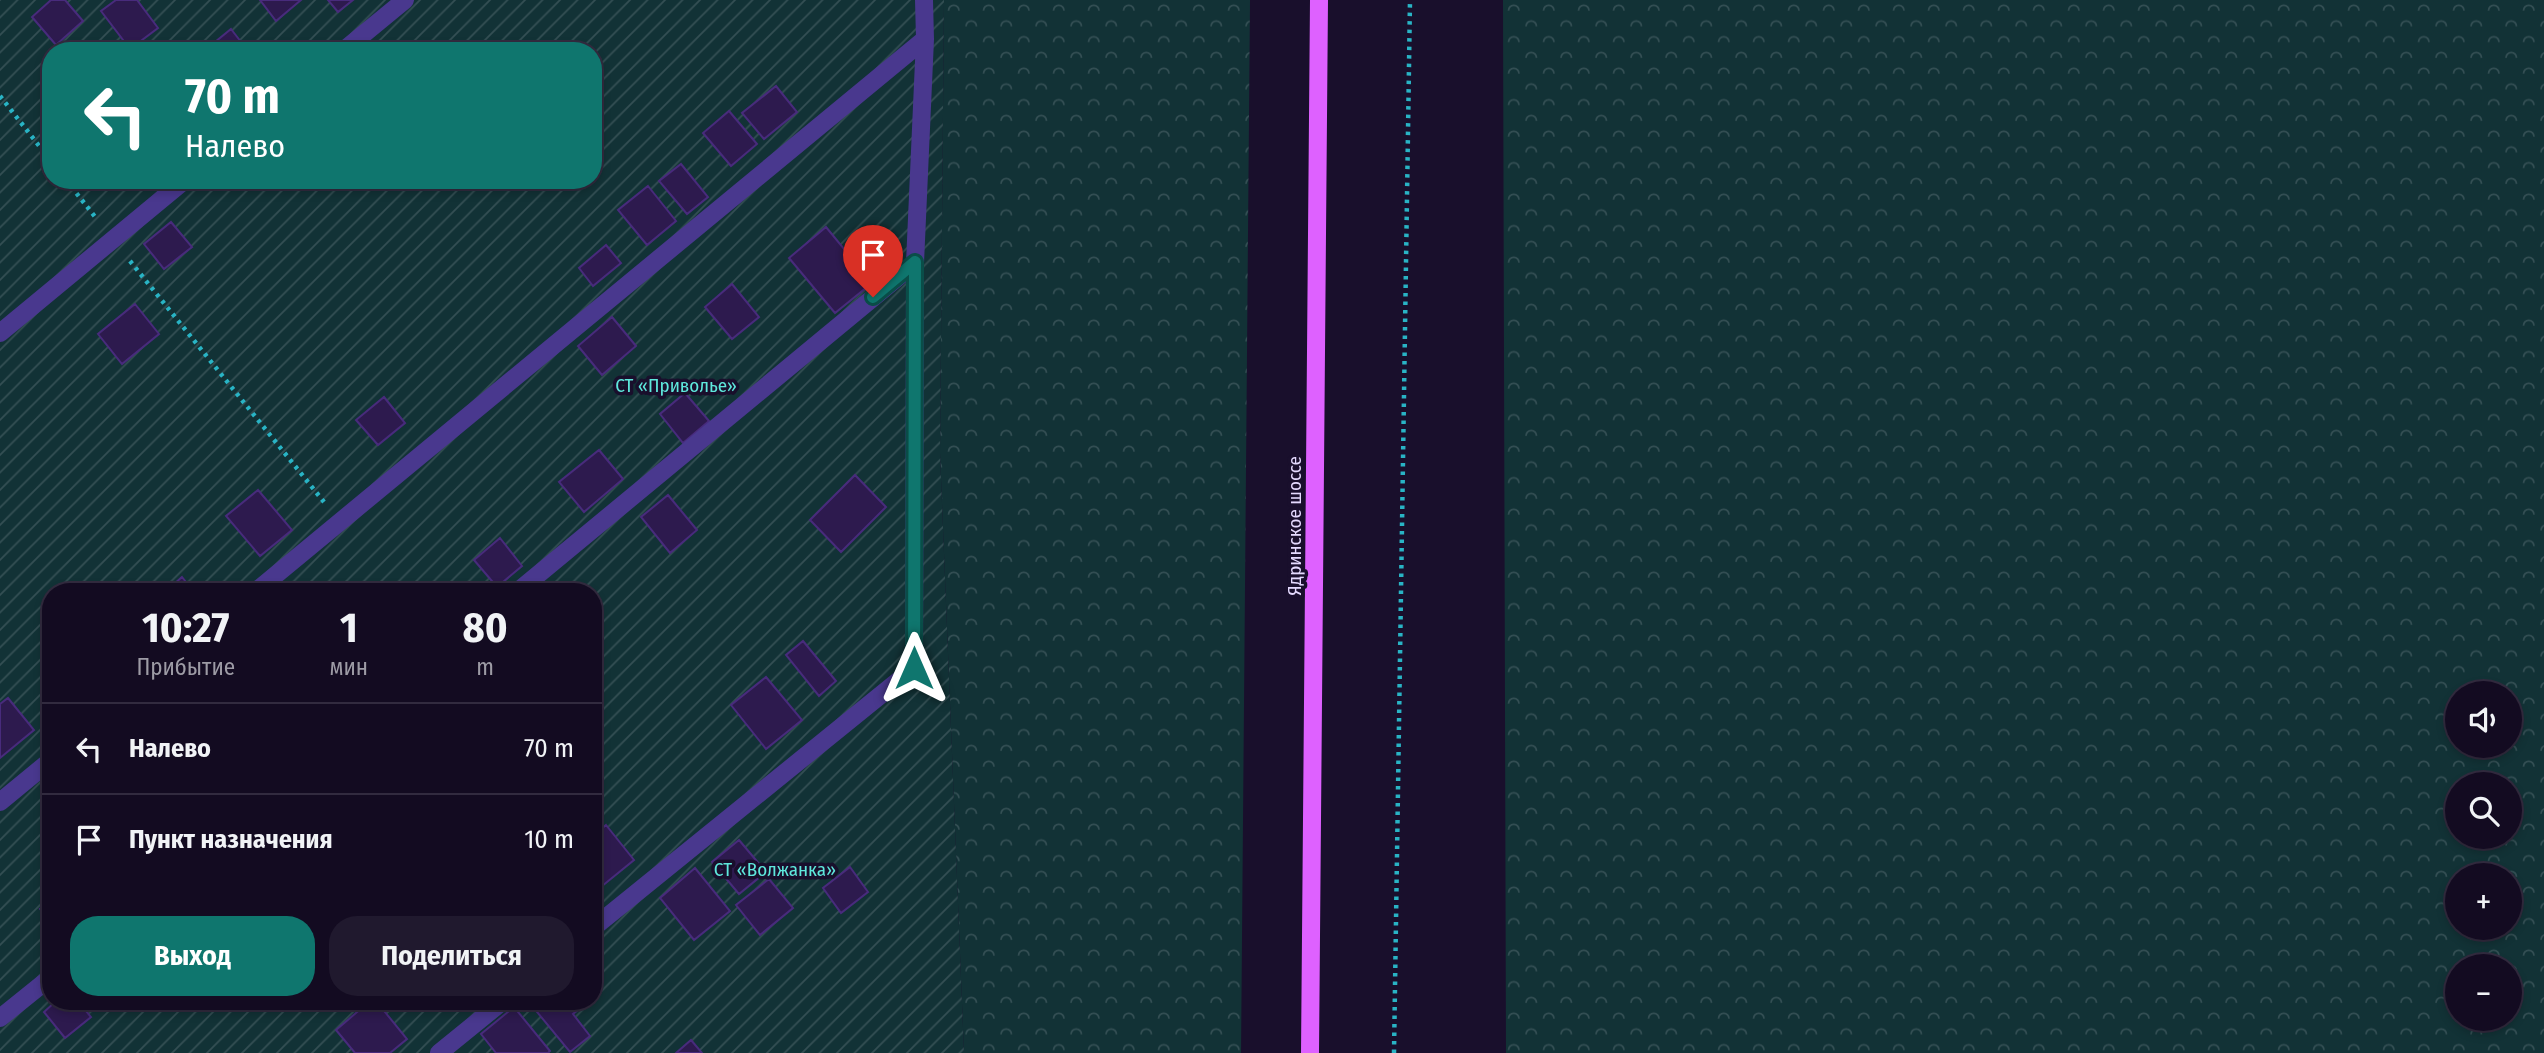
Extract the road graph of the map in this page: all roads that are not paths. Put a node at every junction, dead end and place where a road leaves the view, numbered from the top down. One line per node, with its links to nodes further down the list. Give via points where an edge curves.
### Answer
1 (405, 0): 5 (lane)
2 (924, 0): 4 (lane)
3 (1319, 0): 18 (main road, Ядринское шоссе)
4 (925, 39): 7 (lane); 9 (lane)
5 (354, 42)
6 (174, 189): 8 (lane)
7 (915, 262): 10 (lane); 13 (lane, via 914,668)
8 (0, 333)
9 (266, 583)
10 (528, 583)
11 (42, 767): 12 (lane)
12 (0, 802)
13 (602, 921)
14 (42, 983): 16 (lane)
15 (492, 1010): 17 (lane)
16 (0, 1018)
17 (439, 1053)
18 (1310, 1053)

